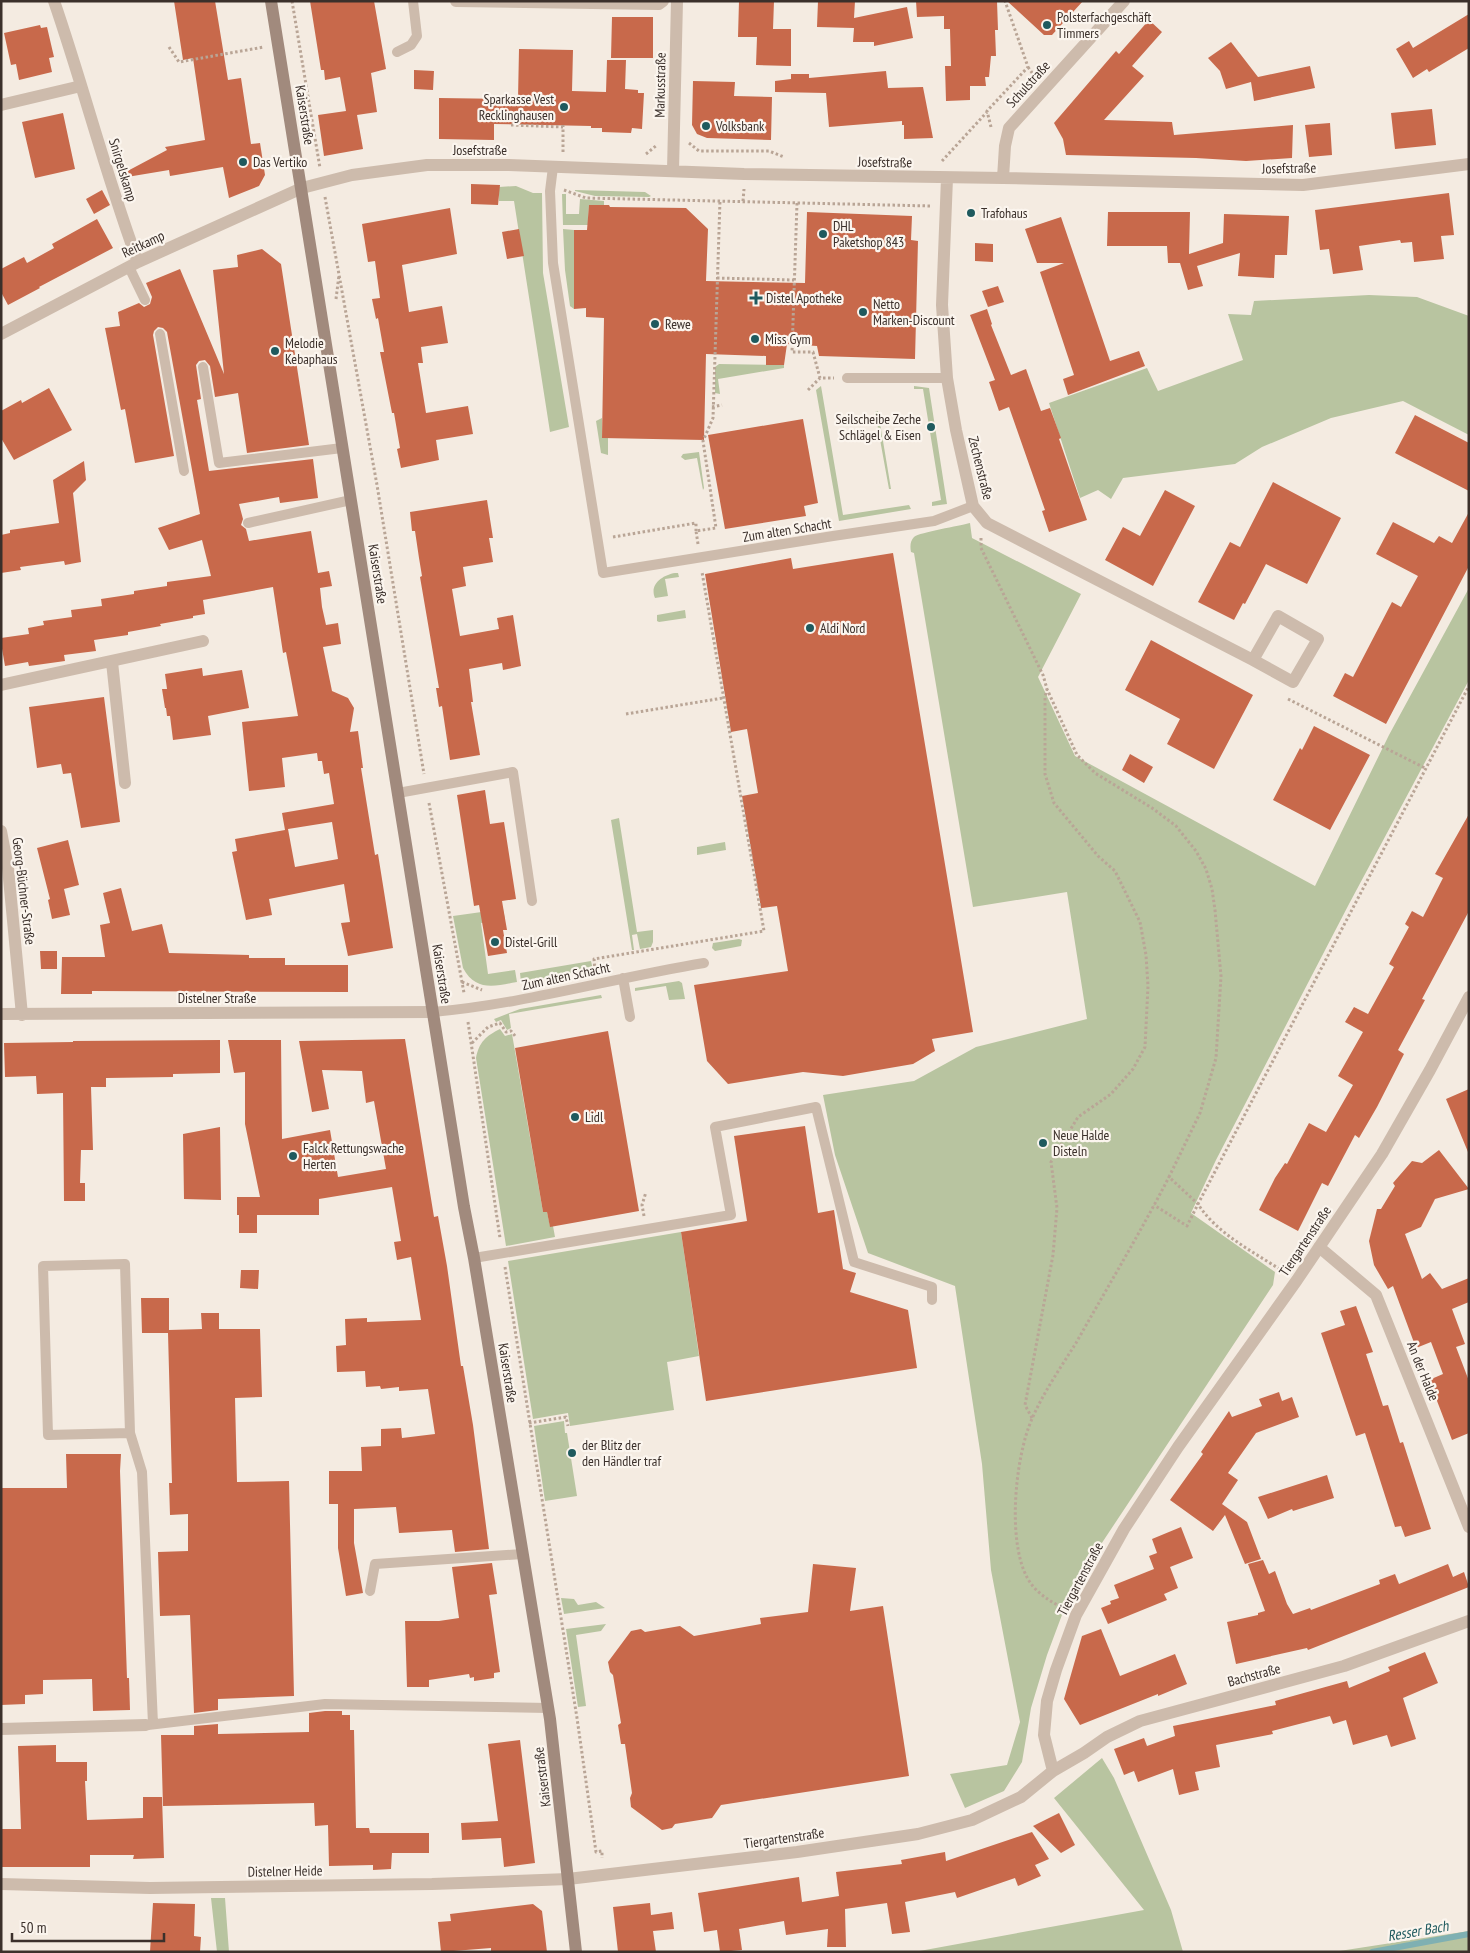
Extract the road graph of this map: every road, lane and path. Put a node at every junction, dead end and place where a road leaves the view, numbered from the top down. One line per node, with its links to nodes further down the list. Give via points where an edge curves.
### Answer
1 (54, 1): 13 (street, Snirgelskamp)
2 (272, 1): 10 (main road, Kaiserstraße)
3 (292, 1): 28 (path)
4 (413, 1): 12 (lane, via 418,36 411,45)
5 (456, 1): 6 (street, via 659,4)
6 (663, 1)
7 (677, 1): 17 (street, Markusstraße)
8 (1005, 1): 15 (path, via 1028,67)
9 (1124, 1): 18 (street, Schulstraße, via 1020,114 1009,128)
10 (279, 44): 11 (path, via 179,62); 29 (main road, Kaiserstraße)
11 (169, 47)
12 (397, 52)
13 (81, 86): 14 (street); 34 (street, Snirgelskamp)
14 (1, 105)
15 (987, 111): 18 (path, via 993,143); 22 (path, via 938,164)
16 (511, 125): 19 (path, via 563,126 563,154)
17 (673, 143): 20 (path, via 658,143); 21 (path, via 691,144 699,151 769,151); 25 (street, Markusstraße)
18 (1005, 146): 27 (street, Schulstraße)
19 (572, 154)
20 (644, 156)
21 (787, 158)
22 (946, 164)
23 (1469, 164): 27 (street, Josefstraße, via 1303,185)
24 (553, 168): 25 (street, Josefstraße); 28 (street, Josefstraße, via 427,165 352,175); 30 (lane)
25 (672, 170): 26 (street, Josefstraße)
26 (947, 178): 27 (street, Josefstraße); 33 (street, Zechenstraße)
27 (1002, 178)
28 (323, 183): 29 (street, Josefstraße); 67 (path, via 376,475)
29 (302, 188): 34 (street, Reitkamp); 47 (main road, Kaiserstraße)
30 (550, 190): 31 (path, via 565,190 586,198); 54 (lane, via 552,263)
31 (720, 200): 32 (path); 35 (path)
32 (797, 203): 33 (path); 36 (path)
33 (946, 206): 43 (street, Zechenstraße, via 942,305)
34 (133, 264): 37 (lane); 38 (street, Reitkamp)
35 (716, 278): 36 (path); 46 (path)
36 (794, 280): 41 (path, via 792,352 813,352)
37 (145, 300)
38 (1, 334)
39 (160, 334): 48 (lane)
40 (203, 367): 47 (lane, via 219,464)
41 (820, 378): 42 (path); 44 (path)
42 (847, 378): 43 (lane)
43 (947, 378): 50 (street, Zechenstraße)
44 (808, 390)
45 (722, 405): 46 (path)
46 (712, 407): 53 (path, via 713,418 703,441 716,528)
47 (342, 448): 49 (main road, Kaiserstraße)
48 (184, 472)
49 (351, 500): 51 (lane); 68 (main road, Kaiserstraße)
50 (973, 506): 52 (street, Zechenstraße); 55 (lane, Zum alten Schacht, via 934,522)
51 (248, 523)
52 (987, 523): 57 (street, Zechenstraße); 61 (path, via 980,538 981,548)
53 (696, 531): 54 (path, via 696,524); 55 (path)
54 (597, 540): 55 (lane, Zum alten Schacht, via 603,574)
55 (700, 558): 63 (path)
56 (204, 641): 58 (street)
57 (1253, 660): 57 (street, Zechenstraße, via 1293,682 1318,639 1278,616)
58 (112, 662): 59 (street); 66 (street)
59 (1, 685)
60 (1469, 686): 65 (path)
61 (1047, 689): 84 (path, via 1077,755 1095,772 1176,826 1196,851 1212,889 1221,976 1216,1058 1200,1113); 94 (path, via 1044,697 1045,774 1054,803 1098,856 1115,871 1140,922 1148,986 1145,1047 1133,1069 1110,1094 1078,1118 1051,1162 1057,1208 1053,1255 1025,1405)
62 (1286, 697): 65 (path)
63 (723, 698): 64 (path); 72 (path, via 764,931 594,959 596,972)
64 (626, 714)
65 (1425, 768): 86 (path)
66 (125, 783)
67 (427, 788): 68 (lane); 70 (lane, via 514,772); 74 (path)
68 (398, 793): 78 (main road, Kaiserstraße)
69 (1, 831): 80 (street, Georg-Büchner-Straße, via 8,868)
70 (532, 901)
71 (704, 964): 73 (lane, Zum alten Schacht)
72 (587, 973)
73 (623, 978): 77 (lane, Zum alten Schacht); 81 (lane)
74 (462, 982): 75 (path); 77 (path)
75 (483, 991)
76 (1469, 997): 89 (street, Tiergartenstraße, via 1382,1154)
77 (467, 1009): 78 (lane, Zum alten Schacht); 83 (path)
78 (433, 1012): 80 (street, Distelner Straße); 91 (main road, Kaiserstraße)
79 (1, 1014): 80 (street, Distelner Straße)
80 (22, 1014)
81 (630, 1017)
82 (516, 1037): 83 (path, via 511,1031 506,1032 500,1023 488,1027)
83 (471, 1043): 90 (path)
84 (1169, 1177): 86 (path); 87 (path)
85 (646, 1192): 88 (path, via 642,1205)
86 (1198, 1204): 87 (path, via 1187,1226); 92 (path, via 1206,1216 1230,1236)
87 (1154, 1205): 94 (path)
88 (644, 1221)
89 (1319, 1247): 92 (street, Tiergartenstraße); 98 (street, An der Halde, via 1376,1295)
90 (503, 1254): 91 (lane); 93 (lane, via 731,1215 715,1127 816,1107 854,1262 932,1287); 95 (path)
91 (474, 1258): 99 (main road, Kaiserstraße)
92 (1297, 1280): 101 (street, Tiergartenstraße, via 1178,1447 1124,1529)
93 (932, 1300)
94 (1032, 1418): 101 (path, via 1020,1453 1017,1482 1015,1522 1020,1560 1030,1583 1045,1598)
95 (529, 1423): 96 (path, via 566,1417); 107 (path, via 596,1852 602,1851)
96 (568, 1426)
97 (130, 1433): 97 (lane, via 125,1264 43,1266 48,1435); 104 (lane, via 142,1472)
98 (1469, 1527)
99 (522, 1554): 100 (lane, via 375,1564); 103 (main road, Kaiserstraße)
100 (370, 1591)
101 (1076, 1615): 106 (street, Tiergartenstraße, via 1047,1701 1044,1735)
102 (1469, 1621): 106 (street, Bachstraße, via 1344,1666 1140,1722 1107,1736)
103 (548, 1708): 104 (lane, via 325,1704); 108 (main road, Kaiserstraße)
104 (149, 1725): 105 (street)
105 (1, 1729)
106 (1053, 1771): 107 (street, Tiergartenstraße, via 1020,1797 972,1820 918,1834)
107 (602, 1876): 108 (street, Tiergartenstraße)
108 (568, 1879): 109 (street, Distelner Heide, via 150,1888); 110 (main road, Kaiserstraße)
109 (1, 1884)
110 (576, 1952)

